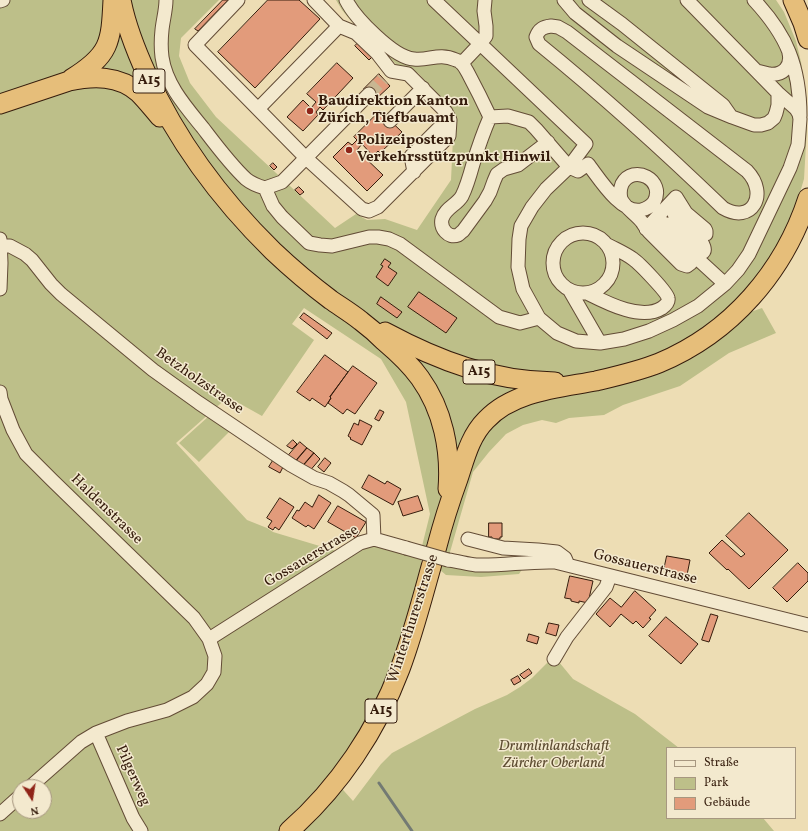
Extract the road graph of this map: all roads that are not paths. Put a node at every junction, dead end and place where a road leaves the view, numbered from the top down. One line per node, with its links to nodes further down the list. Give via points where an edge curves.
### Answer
1 (3, 0): 15 (street)
2 (113, 0): 22 (highway, via 111,31 106,47 90,67)
3 (121, 0): 33 (highway, A15, via 129,31 148,79)
4 (166, 0): 36 (street, via 162,58 170,83 231,163 247,180)
5 (238, 0): 27 (street, via 195,45)
6 (314, 0): 16 (street)
7 (346, 0): 20 (street, via 361,22 403,57 415,60 443,56)
8 (434, 0): 18 (street)
9 (485, 0): 18 (street, via 486,36)
10 (564, 0): 29 (street, via 575,13 617,46 708,107)
11 (589, 0): 29 (street, via 723,105)
12 (687, 0): 21 (street)
13 (754, 0): 19 (street, via 775,27)
14 (793, 0): 17 (highway)
15 (0, 1)
16 (338, 26): 23 (street, via 356,33 377,53 387,75 408,74); 27 (street)
17 (808, 39)
18 (480, 44): 20 (street); 35 (street, via 586,144)
19 (789, 51): 21 (street, via 789,63 783,71 770,74); 30 (street, via 797,81)
20 (462, 63): 28 (street)
21 (757, 71): 24 (street)
22 (69, 81): 26 (highway); 33 (highway, via 101,77 118,80 129,86 140,94)
23 (423, 88): 31 (street); 34 (street, via 446,112 450,120 449,136 378,208 369,211 362,208)
24 (778, 93): 29 (street, via 776,113 768,123 754,125); 30 (street, via 796,109)
25 (369, 94): 34 (street)
26 (0, 104)
27 (258, 109): 34 (street)
28 (490, 117): 32 (street, via 508,116 529,122); 32 (street, via 461,198 443,217 442,227 447,234 453,236 463,231 485,201 500,171 518,165)
29 (732, 117)
30 (800, 119): 38 (street, via 795,154)
31 (390, 121)
32 (548, 142): 35 (street)
33 (192, 155): 53 (highway, A15, via 240,217 274,252 312,285)
34 (306, 158): 36 (street, via 282,182)
35 (569, 167): 42 (street, via 578,170 588,164 602,183 627,206); 51 (street, via 532,207 521,226 518,267 523,289)
36 (265, 188): 51 (street, via 272,206 309,243 332,246 369,237 389,239 400,244 499,317 520,323)
37 (758, 194): 37 (street, via 750,210 735,213 723,208 678,165 539,44 536,37 540,29 551,26 567,32 747,172 754,180); 38 (street)
38 (778, 194): 46 (street, via 749,254)
39 (808, 198): 55 (highway, A15, via 798,225 775,268 757,292 732,318 672,357)
40 (672, 209): 41 (street); 45 (street, via 678,227 702,241); 45 (street, via 699,233 706,234)
41 (661, 220): 42 (street); 45 (street, via 662,237 684,251 691,263)
42 (646, 229): 45 (street, via 681,264 687,266)
43 (1, 241): 47 (street); 58 (street, Betzholzstrasse, via 25,254 61,294 153,370 291,465 349,495 373,515)
44 (606, 244): 48 (street, via 591,234 582,233 569,236 558,245 553,258 553,271 559,283); 49 (street, via 613,259 611,274 602,287); 50 (street, via 634,260 665,292 668,300)
45 (699, 257): 46 (street)
46 (725, 284): 52 (street, via 698,306)
47 (0, 289)
48 (570, 291): 49 (street); 54 (street)
49 (586, 294): 50 (street, via 615,307 636,312)
50 (661, 309): 52 (street)
51 (539, 318): 54 (street, via 557,333 576,341)
52 (673, 320): 54 (street, via 624,339)
53 (362, 321): 55 (highway, A15, via 414,348 489,374 537,382); 57 (highway, A15, via 414,370 435,405 447,448 448,478)
54 (600, 343)
55 (606, 379): 57 (highway, A15, via 519,398 491,415 482,423 473,438)
56 (0, 392): 63 (street, Haldenstrasse, via 13,430 26,454 194,618)
57 (444, 518): 70 (highway, Winterthurerstrasse / A15, via 409,644 381,712 343,773)
58 (374, 539): 60 (street, Gossauerstrasse, bridge, via 475,565 540,561); 63 (street, Gossauerstrasse, via 360,543 343,553)
59 (468, 540): 60 (street, via 504,548 557,552 565,558)
60 (568, 565): 61 (street, Gossauerstrasse)
61 (610, 576): 62 (street, Gossauerstrasse); 64 (street, via 606,587 567,637)
62 (808, 625)
63 (209, 639): 65 (street, via 215,656 214,672 207,684 194,697 167,710)
64 (554, 659)
65 (96, 733): 66 (street, via 81,742); 69 (street, Pilgerweg)
66 (39, 779)
67 (12, 803): 68 (street)
68 (0, 814)
69 (141, 831)
70 (289, 831)

